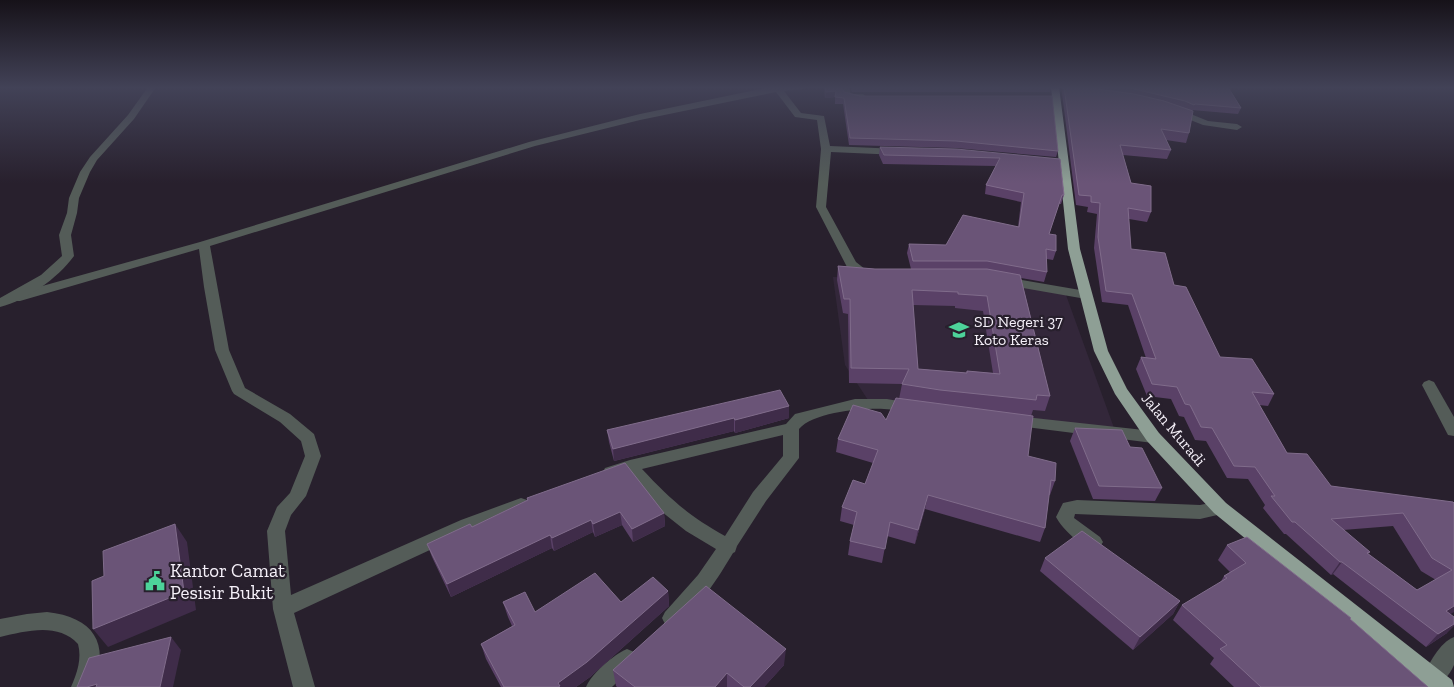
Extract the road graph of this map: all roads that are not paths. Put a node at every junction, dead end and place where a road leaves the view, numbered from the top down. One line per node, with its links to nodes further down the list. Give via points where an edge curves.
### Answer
1 (129, 119): 13 (street, via 93,158 85,172 74,198 65,235 68,256 57,271)
2 (632, 119): 9 (street, via 532,144)
3 (821, 119): 7 (street)
4 (1057, 119): 12 (highway, Jalan Muradi, via 1059,162 1074,249)
5 (1196, 119): 6 (street)
6 (1237, 127)
7 (826, 149): 8 (street); 10 (street, via 821,207 851,264 866,276)
8 (907, 152)
9 (204, 244): 13 (street); 26 (street, via 222,350 239,392 285,418 308,438 313,456 297,496 283,512 276,531)
10 (882, 277)
11 (993, 279): 12 (street)
12 (1086, 295): 19 (highway, Jalan Muradi, via 1101,351 1120,391)
13 (4, 301)
14 (1429, 385): 18 (street)
15 (926, 411): 17 (street, via 887,404 855,404 800,418)
16 (1005, 420): 19 (street)
17 (791, 428): 20 (street); 24 (street, via 790,458 772,478)
18 (1454, 431)
19 (1153, 437): 23 (highway, Jalan Muradi)
20 (630, 466): 21 (street); 24 (street, via 663,503 692,526)
21 (594, 479)
22 (539, 498): 26 (street, via 467,525)
23 (1220, 508): 25 (street, via 1200,512 1069,508 1065,517 1068,523); 31 (highway, Jalan Muradi)
24 (729, 547): 27 (street, via 684,606)
25 (1108, 553)
26 (283, 609): 33 (street)
27 (663, 626)
28 (0, 628): 32 (street, via 32,621 60,623 77,630 89,644 89,670)
29 (1454, 646): 31 (street)
30 (641, 647): 34 (street)
31 (1438, 683)
32 (82, 687)
33 (304, 687)
34 (597, 687)

